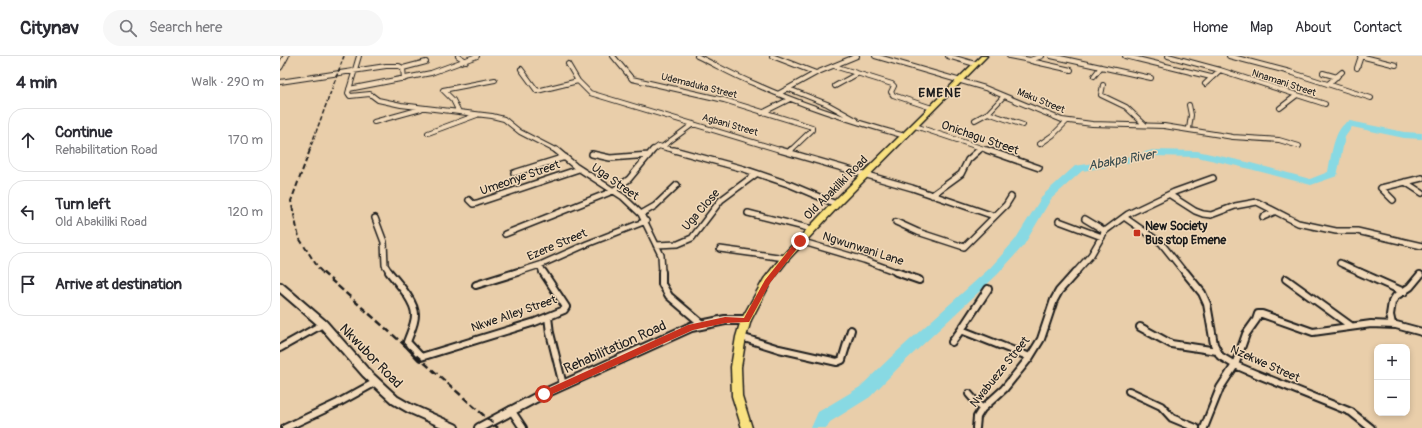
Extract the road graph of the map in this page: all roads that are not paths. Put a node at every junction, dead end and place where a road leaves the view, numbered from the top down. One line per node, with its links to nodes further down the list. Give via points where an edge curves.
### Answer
1 (286, 56): 29 (street)
2 (359, 56): 36 (street)
3 (458, 56): 22 (street)
4 (477, 56): 22 (street)
5 (613, 56): 67 (street, Udemaduka Street, via 632,79 724,100)
6 (698, 56): 56 (street)
7 (772, 56): 21 (street)
8 (784, 56): 21 (street)
9 (857, 56): 28 (street)
10 (875, 56): 47 (street, Maku Street)
11 (948, 56): 26 (street)
12 (982, 56): 26 (main road, Old Abakiliki Road)
13 (1009, 56): 23 (street)
14 (1042, 56): 23 (street)
15 (1051, 56): 30 (street)
16 (1125, 56): 42 (street)
17 (1168, 56): 35 (street, Nnamani Street)
18 (1229, 56): 20 (street)
19 (1360, 56): 27 (street); 32 (street)
20 (1236, 57): 51 (street)
21 (778, 58): 38 (street)
22 (466, 61): 45 (street)
23 (1031, 61): 34 (street)
24 (426, 62): 31 (street)
25 (568, 64): 48 (street)
26 (975, 64): 47 (main road, Old Abakiliki Road)
27 (1396, 65)
28 (834, 66): 38 (street); 40 (street)
29 (280, 67)
30 (1101, 67): 41 (street); 44 (street)
31 (403, 68): 36 (street, via 386,66); 45 (street)
32 (1357, 68)
33 (521, 69): 48 (street, via 529,82 539,91)
34 (1071, 70)
35 (1220, 70): 42 (street); 57 (street, Nnamani Street)
36 (354, 71): 49 (street); 54 (street)
37 (1342, 72): 43 (street)
38 (816, 73): 55 (street)
39 (1323, 73): 43 (street)
40 (857, 74): 53 (street); 64 (street, via 892,84 893,95)
41 (1094, 76)
42 (1211, 77): 50 (street)
43 (1337, 77): 51 (street)
44 (1151, 78)
45 (404, 79): 54 (street)
46 (495, 80): 66 (street, via 443,90 453,100)
47 (959, 80): 58 (street, Maku Street); 64 (main road, Old Abakiliki Road)
48 (578, 81): 74 (street, Agbani Street, via 590,93)
49 (280, 82)
50 (1205, 84)
51 (1328, 84): 59 (street)
52 (1103, 85): 75 (street, via 1101,95 1130,110)
53 (835, 86)
54 (349, 89): 63 (street, Uga Street, via 350,96 370,94 378,100)
55 (789, 89): 56 (street); 73 (street, via 827,104)
56 (778, 94): 60 (street)
57 (1297, 95): 61 (street, Nnamani Street); 65 (street)
58 (1004, 96): 68 (street); 71 (street, Maku Street)
59 (1370, 98)
60 (790, 99): 67 (street); 73 (street)
61 (1326, 104)
62 (1189, 105): 78 (street)
63 (425, 108): 66 (street, Uga Street); 72 (street)
64 (932, 108): 76 (main road, Old Abakiliki Road)
65 (1280, 108)
66 (459, 112): 69 (street, Uga Street)
67 (762, 113): 85 (street, Udemaduka Street, via 812,127 812,130)
68 (988, 113): 70 (street); 77 (street)
69 (480, 115): 79 (street); 88 (street, Uga Street, via 504,119 520,132)
70 (975, 120)
71 (1067, 121): 75 (street, Maku Street); 81 (street, via 1054,135)
72 (374, 122)
73 (858, 122): 80 (street)
74 (693, 124): 83 (street); 85 (street, Agbani Street)
75 (1144, 124): 78 (street, Maku Street)
76 (915, 126): 80 (main road, Old Abakiliki Road); 84 (street, Onichagu Street)
77 (1023, 126)
78 (1189, 129): 82 (street, Maku Street, via 1234,137 1279,140)
79 (428, 133)
80 (906, 136): 93 (main road, Old Abakiliki Road)
81 (1040, 144)
82 (1299, 146)
83 (662, 147): 87 (street, via 657,147); 92 (street)
84 (981, 149): 89 (street, Onichagu Street); 101 (street, via 968,160 961,174)
85 (789, 152): 93 (street, Agbani Street)
86 (592, 154): 87 (street, via 610,158)
87 (649, 155): 98 (street, via 639,169)
88 (565, 157): 90 (street, Uga Street); 91 (street)
89 (1039, 168)
90 (579, 169): 98 (street, Uga Street); 103 (street, Umeonye Street, via 478,204 473,204)
91 (514, 173)
92 (756, 174): 105 (street); 121 (street, Uga Close, via 721,200 692,238 678,244)
93 (865, 174): 101 (street, Agbani Street); 105 (main road, Old Abakiliki Road)
94 (1213, 178): 100 (street, Nwabueze Street)
95 (1422, 178): 96 (street)
96 (1405, 182): 99 (street); 104 (street, via 1381,188)
97 (677, 184): 108 (street, via 656,206)
98 (613, 191): 108 (street, Uga Street); 118 (street)
99 (1422, 193)
100 (1170, 194): 106 (street, via 1203,214 1211,215 1235,206 1257,202); 110 (street, Nwabueze Street)
101 (932, 195): 109 (street, Agbani Street)
102 (1011, 197): 109 (street)
103 (469, 200)
104 (1393, 200)
105 (836, 204): 117 (main road, Old Abakiliki Road)
106 (1274, 212): 112 (street); 122 (street, via 1313,227 1357,231)
107 (748, 213): 117 (street)
108 (641, 214): 114 (street, Uga Street)
109 (994, 216): 116 (street, via 964,247)
110 (1124, 217): 119 (street, Nwabueze Street); 147 (street, Nzekwe Street, via 1161,243 1202,293 1207,304)
111 (375, 218): 134 (street, Nkwe Alley Street, via 385,245 386,256 383,263 415,312 407,342 421,357)
112 (1263, 218)
113 (1086, 219): 119 (street)
114 (646, 221): 121 (street, Uga Street); 126 (street, Ezere Street)
115 (1059, 221): 119 (street)
116 (896, 222)
117 (812, 229): 120 (main road, Old Abakiliki Road)
118 (505, 234)
119 (1104, 234): 148 (street, Nwabueze Street, via 1091,254 1059,291 1041,339)
120 (800, 241): 124 (main road, Old Abakiliki Road); 129 (street, Ngwunwani Lane)
121 (656, 245): 137 (street, Uga Street, via 661,255 662,284 669,296)
122 (1422, 246)
123 (720, 248): 124 (street)
124 (785, 258): 135 (main road, Old Abakiliki Road, via 767,281)
125 (1340, 263): 133 (street)
126 (540, 265): 130 (street, Ezere Street); 134 (street, Nkwe Alley Street, via 566,306 564,310)
127 (1420, 275): 133 (street)
128 (1286, 279): 139 (street)
129 (919, 280)
130 (476, 285)
131 (280, 287): 136 (street, Nkwubor Road)
132 (988, 289): 142 (street)
133 (1404, 292): 138 (street, via 1396,296 1392,302)
134 (548, 317): 151 (street)
135 (746, 320): 137 (street, Rehabilitation Road); 144 (main road, Old Abakiliki Road)
136 (323, 324): 146 (street); 150 (street, Nkwubor Road)
137 (702, 324): 151 (street, Rehabilitation Road)
138 (1392, 324): 139 (street); 143 (street)
139 (1351, 326): 149 (street, via 1313,332 1260,314 1246,334)
140 (1140, 327): 147 (street, via 1175,345)
141 (850, 330): 144 (street, via 842,360 837,362 779,349)
142 (960, 330): 145 (street); 148 (street)
143 (1422, 332)
144 (741, 337): 160 (main road, Old Abakiliki Road, via 736,385)
145 (952, 342)
146 (280, 348)
147 (1217, 351): 149 (street, Nzekwe Street, via 1220,356)
148 (1030, 357): 154 (street, Nwabueze Street, via 1004,389)
149 (1235, 365): 163 (street, via 1220,388); 164 (street, Nzekwe Street, via 1343,409)
150 (376, 382): 156 (street); 157 (street, Nkwubor Road, via 395,400)
151 (563, 385): 155 (street, Rehabilitation Road)
152 (1129, 391): 162 (street, via 1161,406 1172,418)
153 (969, 394): 154 (street)
154 (982, 409): 161 (street, Nwabueze Street, via 977,418)
155 (511, 410): 158 (street, Rehabilitation Road); 159 (street)
156 (285, 428)
157 (454, 428)
158 (479, 428)
159 (523, 428)
160 (747, 428)
161 (976, 428)
162 (1196, 428)
163 (1204, 428)
164 (1371, 428)

